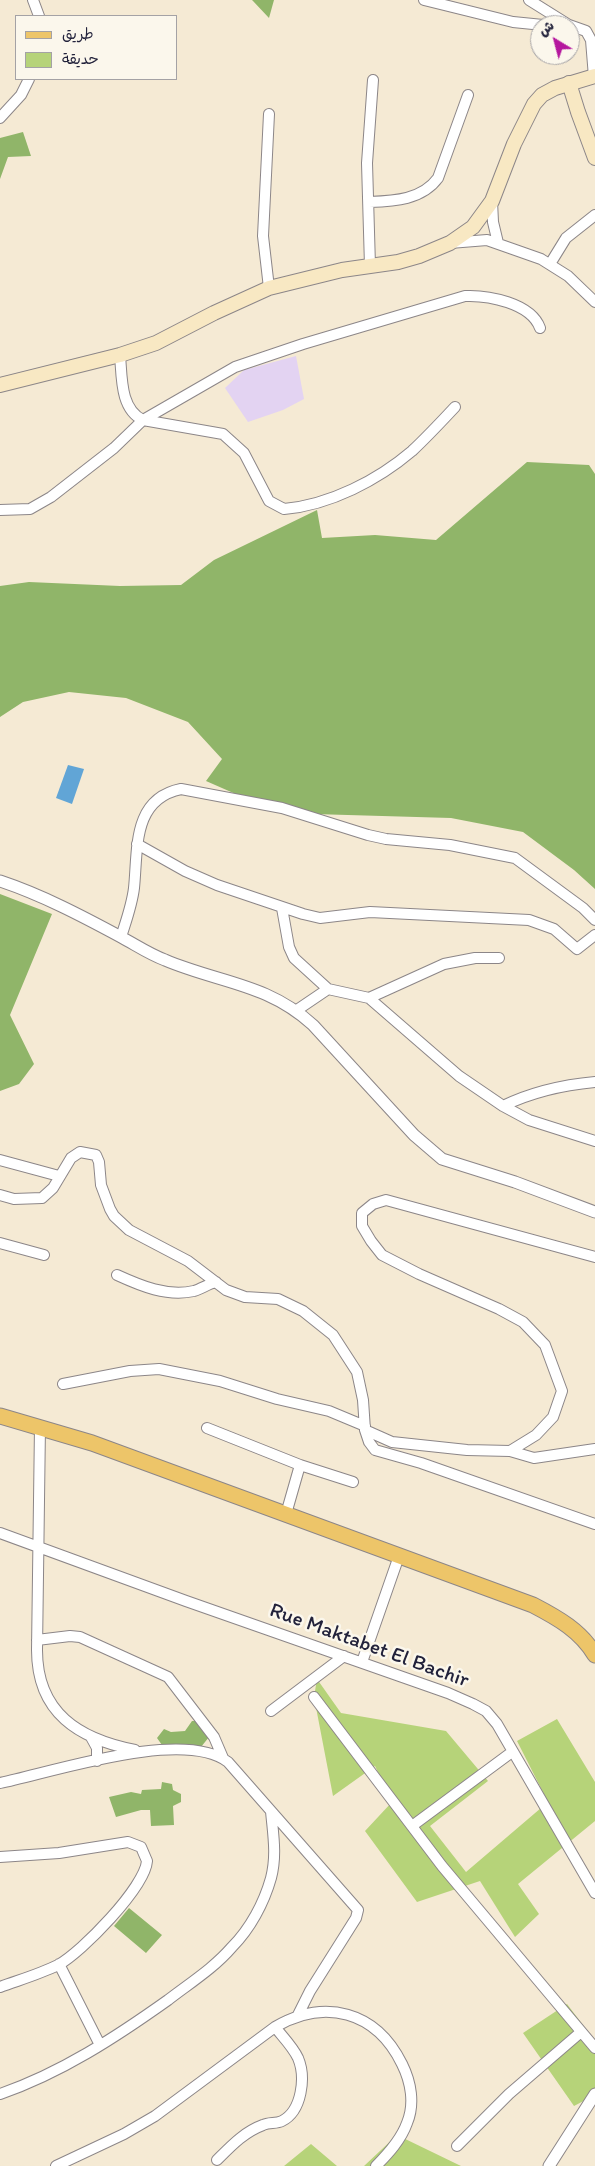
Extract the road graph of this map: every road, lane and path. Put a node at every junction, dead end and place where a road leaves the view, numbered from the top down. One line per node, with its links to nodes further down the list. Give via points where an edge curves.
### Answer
1 (33, 0): 6 (street)
2 (424, 0): 5 (street)
3 (461, 0): 5 (street)
4 (529, 0): 7 (street)
5 (476, 13): 8 (street)
6 (39, 15)
7 (553, 15)
8 (530, 24)
9 (580, 29): 10 (street, via 588,35)
10 (594, 76): 13 (main road)
11 (28, 80): 16 (street, via 21,95)
12 (373, 80): 18 (street, via 367,163)
13 (569, 83): 17 (main road); 19 (main road, via 542,95 534,104 514,144)
14 (468, 95): 18 (street, via 432,187 416,196)
15 (269, 114): 25 (street, via 263,236)
16 (0, 118)
17 (595, 158)
18 (368, 202): 24 (street)
19 (492, 202): 21 (main road, via 473,227); 22 (street)
20 (595, 215): 23 (street, via 566,238)
21 (450, 243): 22 (street, via 487,240); 24 (main road, via 419,256)
22 (498, 243): 23 (street)
23 (550, 264): 26 (street)
24 (370, 266): 25 (main road)
25 (269, 288): 28 (main road, via 156,343)
26 (595, 302)
27 (540, 328): 31 (street, via 531,316 509,303 491,297 465,296 234,367)
28 (120, 355): 29 (main road); 31 (street, via 126,401 133,413)
29 (0, 385)
30 (455, 407): 31 (street, via 413,450 381,474 330,499 284,509 269,501 244,453 223,434)
31 (144, 420): 32 (street, via 51,497 30,509)
32 (0, 510)
33 (137, 844): 35 (street, via 216,885); 36 (street, via 146,811 155,800 181,789 282,808 377,837 450,845 515,858); 38 (street, via 129,913)
34 (0, 881): 38 (street, via 45,898)
35 (282, 908): 37 (street, via 320,918 370,912 529,920 554,929 577,949); 40 (street, via 294,958)
36 (595, 920)
37 (595, 934)
38 (121, 937): 42 (street, via 165,960 252,988)
39 (499, 958): 41 (street, via 444,964)
40 (328, 989): 41 (street); 42 (street)
41 (369, 998): 44 (street, via 459,1076)
42 (297, 1010): 49 (street, via 351,1064 414,1135 437,1155 449,1162)
43 (595, 1082): 44 (street, via 564,1085 524,1096)
44 (503, 1106): 45 (street, via 529,1120)
45 (595, 1141)
46 (0, 1160): 47 (street)
47 (58, 1176): 48 (street, via 42,1198 14,1199); 54 (street, via 77,1153 96,1155 101,1185 114,1216 129,1230 188,1260)
48 (0, 1195)
49 (595, 1212)
50 (0, 1243): 51 (street)
51 (44, 1255)
52 (595, 1257): 61 (street, via 386,1200 373,1204 362,1213 362,1226 382,1254 523,1322 545,1345 562,1391 553,1417 536,1435)
53 (117, 1275): 54 (street, via 162,1292 194,1291)
54 (216, 1282): 59 (street, via 236,1295 278,1299 303,1311 332,1334 357,1372)
55 (63, 1384): 59 (street, via 130,1371 159,1369 220,1381 330,1411)
56 (0, 1416): 57 (main road)
57 (40, 1426): 64 (main road); 67 (street)
58 (207, 1428): 62 (street)
59 (365, 1428): 61 (street, via 392,1442); 65 (street, via 375,1450)
60 (595, 1449): 61 (street, via 534,1458)
61 (510, 1451)
62 (300, 1465): 63 (street); 64 (street)
63 (353, 1482)
64 (286, 1514): 68 (main road)
65 (595, 1524)
66 (0, 1532): 67 (street, Rue Maktabet El Bachir)
67 (38, 1547): 69 (street); 71 (street, Rue Maktabet El Bachir)
68 (399, 1556): 70 (main road, via 553,1616 578,1633); 72 (street)
69 (37, 1640): 75 (street, via 37,1665 47,1696 63,1719); 78 (street, via 80,1637 168,1678 214,1737)
70 (595, 1655)
71 (344, 1656): 72 (street, Rue Maktabet El Bachir); 74 (street)
72 (362, 1662): 77 (street, Rue Maktabet El Bachir, via 474,1704 497,1724)
73 (314, 1697): 82 (street)
74 (271, 1711)
75 (91, 1737): 76 (street); 79 (street, via 98,1748)
76 (141, 1751): 78 (street, via 187,1749); 79 (street)
77 (512, 1752): 82 (street); 84 (street, Rue Maktabet El Bachir)
78 (223, 1758): 81 (street)
79 (97, 1761): 80 (street)
80 (0, 1783)
81 (271, 1810): 87 (street, via 358,1910); 90 (street, via 275,1851 271,1879 256,1913 234,1946 149,2013)
82 (412, 1826): 89 (street)
83 (0, 1857): 85 (street, via 59,1853 128,1842 135,1843 145,1853 147,1868 131,1892 80,1950)
84 (595, 1893)
85 (59, 1964): 86 (street); 90 (street)
86 (0, 1987)
87 (298, 2015): 88 (street); 97 (street, via 328,2011 354,2017 379,2032 397,2054 410,2083 408,2123)
88 (275, 2027): 95 (street, via 299,2059 300,2098 284,2120 266,2124 242,2136); 96 (street, via 155,2116)
89 (581, 2032): 91 (street); 94 (street)
90 (100, 2045): 92 (street, via 58,2070)
91 (595, 2048)
92 (0, 2094)
93 (595, 2094): 98 (street)
94 (457, 2146)
95 (217, 2160)
96 (56, 2166)
97 (376, 2166)
98 (549, 2166)

